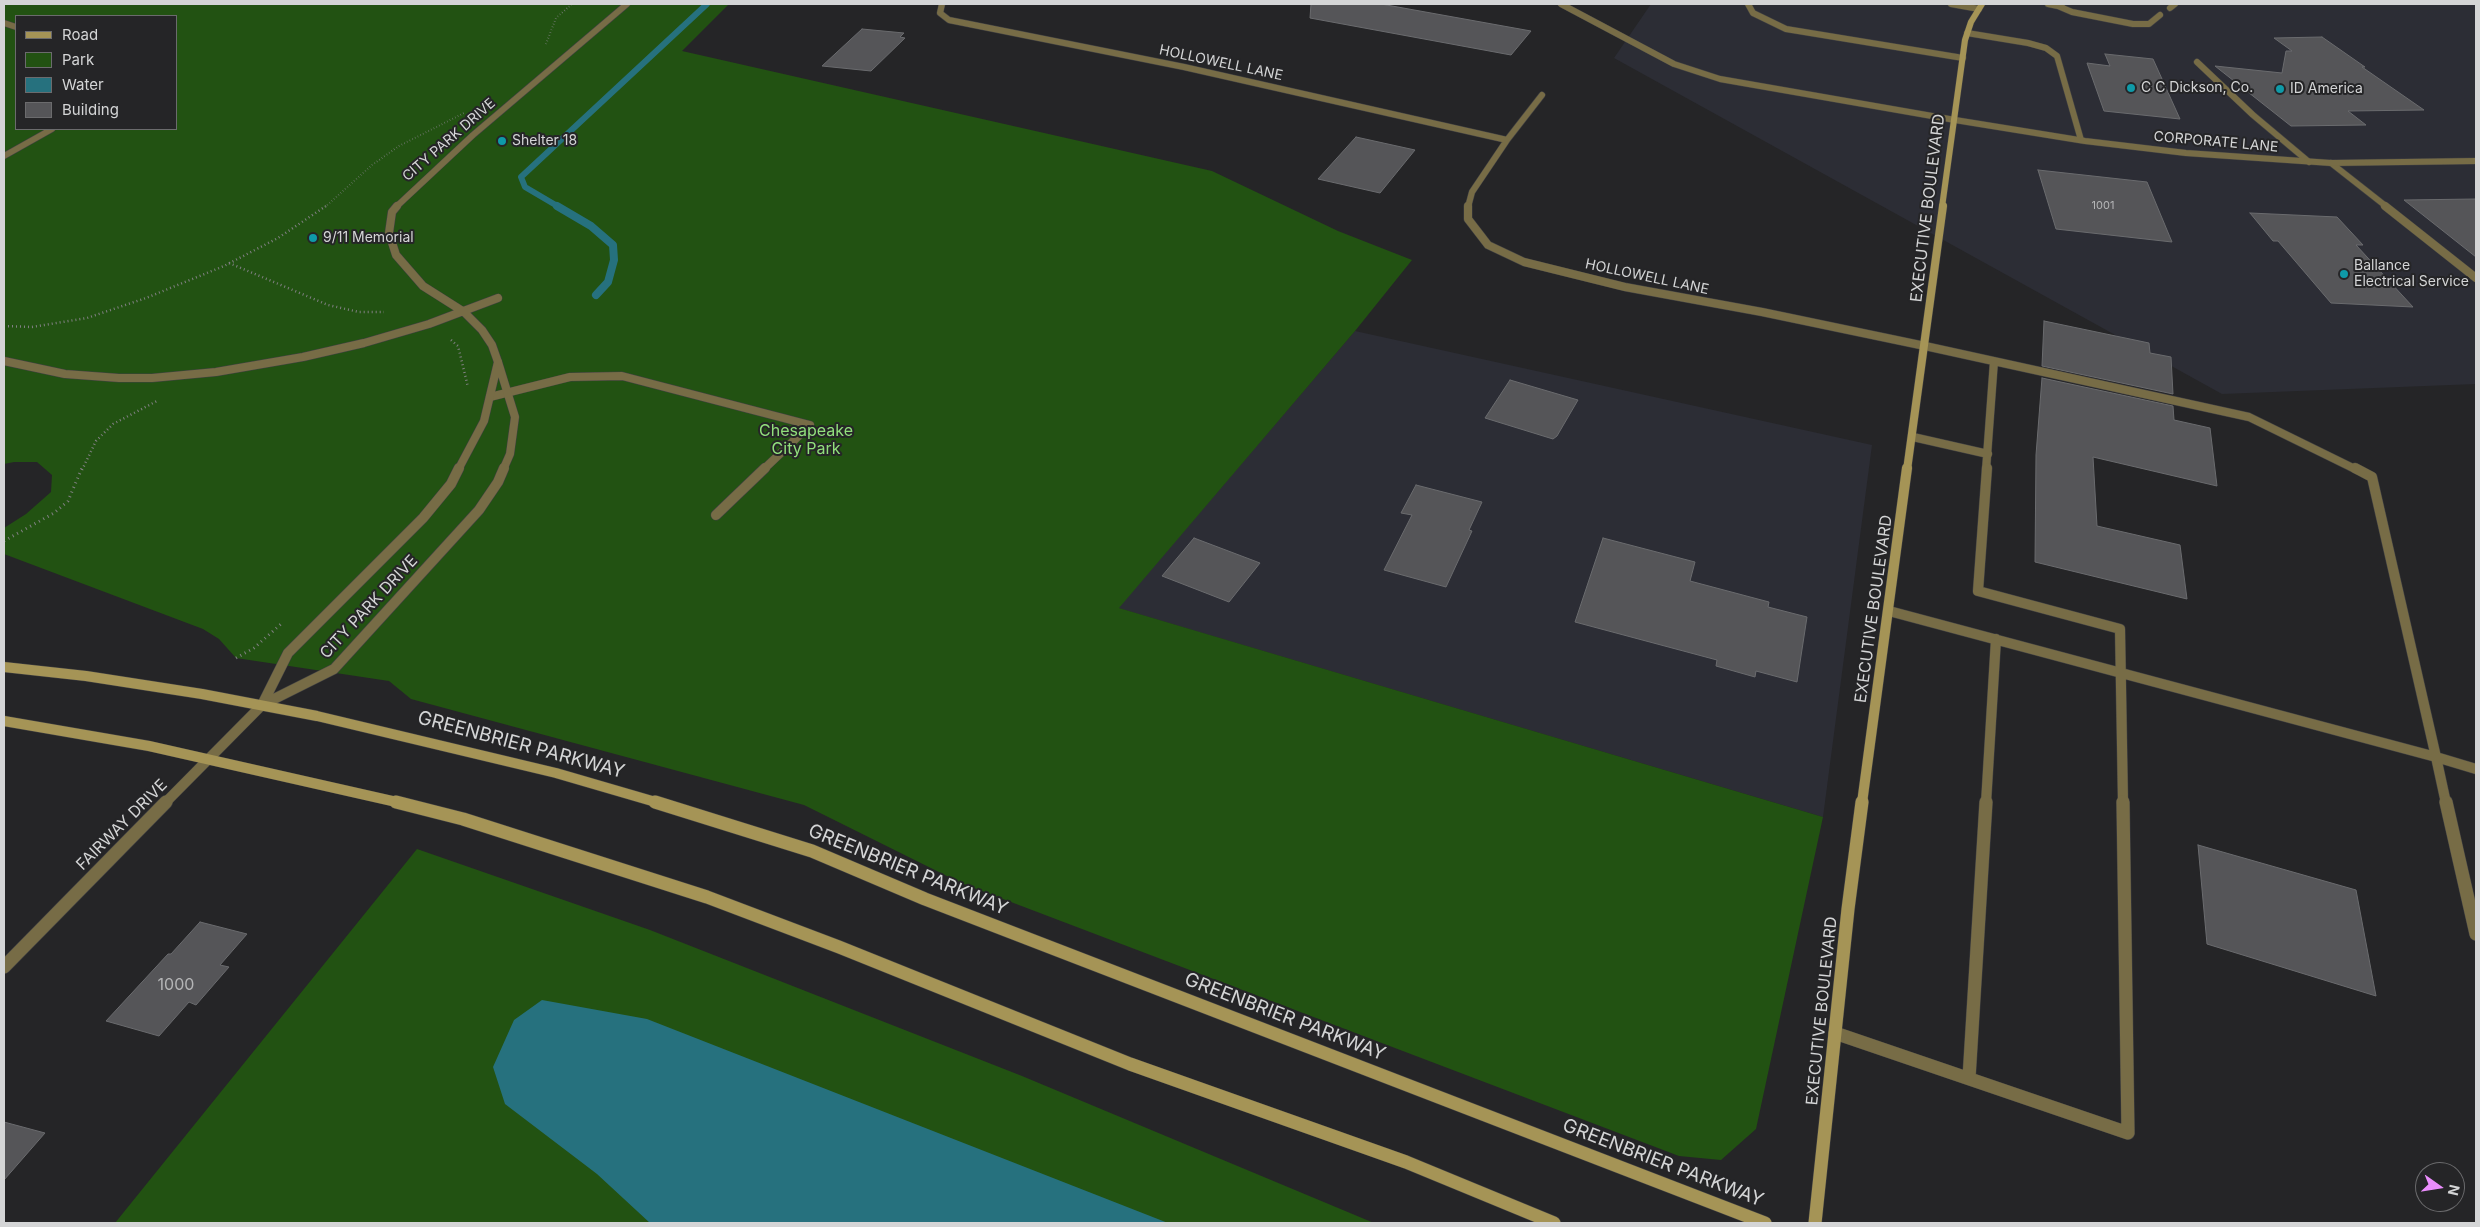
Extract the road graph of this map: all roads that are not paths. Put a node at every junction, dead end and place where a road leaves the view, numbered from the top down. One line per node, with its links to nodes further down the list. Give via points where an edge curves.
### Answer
1 (627, 4): 24 (street, CITY PARK DRIVE, via 466,142 392,212 389,233 396,255 423,286)
2 (942, 4): 16 (street, HOLLOWELL LANE, via 940,13 949,20 1184,67)
3 (1561, 4): 14 (street, CORPORATE LANE, via 1674,64 1720,79)
4 (1748, 4): 11 (street, via 1753,13 1786,29)
5 (1951, 4): 8 (street)
6 (2048, 4): 7 (street)
7 (2060, 5): 9 (street, via 2072,12 2134,24 2149,24)
8 (1980, 6): 10 (main road, EXECUTIVE BOULEVARD)
9 (2160, 15)
10 (1967, 33): 11 (main road, EXECUTIVE BOULEVARD); 17 (street, via 2028,43 2046,48 2056,56)
11 (1963, 58): 14 (main road, EXECUTIVE BOULEVARD)
12 (2197, 62): 19 (street)
13 (1542, 95): 16 (street, HOLLOWELL LANE)
14 (1955, 120): 17 (street, CORPORATE LANE); 25 (main road, EXECUTIVE BOULEVARD)
15 (50, 130): 18 (street)
16 (1507, 140): 25 (street, HOLLOWELL LANE, via 1468,203 1468,219 1488,245 1505,254 1524,262 1625,287)
17 (2080, 140): 19 (street, CORPORATE LANE, via 2186,154)
18 (4, 156)
19 (2309, 162): 21 (street, CORPORATE LANE)
20 (2475, 162): 21 (street, CORPORATE LANE)
21 (2331, 163): 22 (street)
22 (2476, 278)
23 (498, 298): 24 (street)
24 (464, 312): 26 (street, via 337,350 216,372 119,378 64,374); 28 (street, CITY PARK DRIVE, via 482,330)
25 (1925, 346): 27 (street, HOLLOWELL LANE); 31 (main road, EXECUTIVE BOULEVARD)
26 (4, 361)
27 (1994, 361): 32 (street); 40 (street, HOLLOWELL LANE, via 2249,417 2372,476)
28 (498, 362): 29 (street, CITY PARK DRIVE); 30 (street, CITY PARK DRIVE)
29 (507, 392): 30 (street); 33 (street, via 570,377 622,376 810,425); 38 (street, CITY PARK DRIVE, via 515,417 510,454 498,482 479,510 334,669)
30 (490, 397): 38 (street, CITY PARK DRIVE, via 484,421 451,484 423,518 288,653)
31 (1913, 436): 32 (street); 34 (main road, EXECUTIVE BOULEVARD)
32 (1988, 454): 37 (street, via 1978,591 2120,629)
33 (716, 515)
34 (1889, 610): 35 (street); 45 (main road, EXECUTIVE BOULEVARD, via 1848,908)
35 (1996, 639): 37 (street); 46 (street)
36 (4, 667): 38 (main road, GREENBRIER PARKWAY, via 86,676)
37 (2120, 673): 40 (street); 46 (street, via 2128,1133)
38 (262, 705): 41 (street, FAIRWAY DRIVE); 48 (main road, GREENBRIER PARKWAY, via 556,773 812,851 925,899)
39 (4, 722): 41 (main road, via 150,746)
40 (2436, 757): 42 (street); 43 (street)
41 (209, 760): 44 (street, FAIRWAY DRIVE); 47 (main road, via 463,819 706,897 838,946 1130,1064 1406,1162)
42 (2476, 769)
43 (2476, 934)
44 (4, 967)
45 (1835, 1034): 46 (street); 49 (main road, EXECUTIVE BOULEVARD)
46 (1969, 1078)
47 (1554, 1223)
48 (1765, 1223)
49 (1815, 1223)

